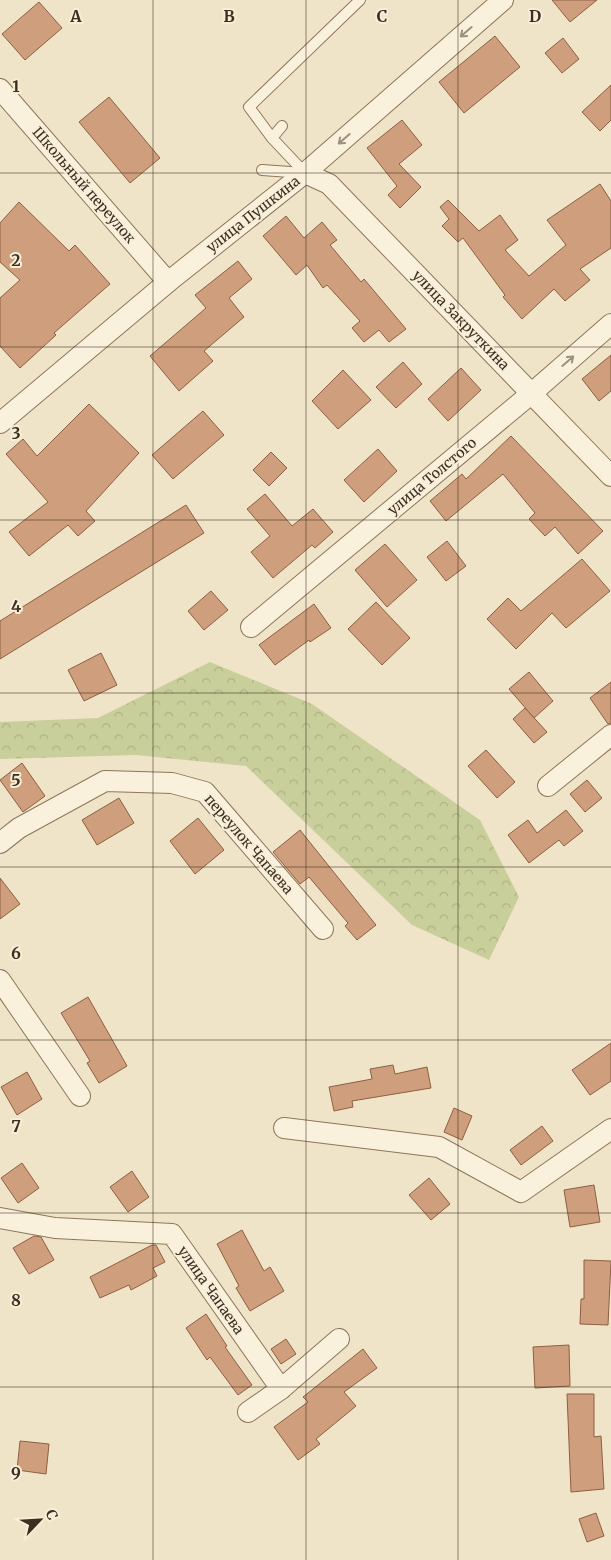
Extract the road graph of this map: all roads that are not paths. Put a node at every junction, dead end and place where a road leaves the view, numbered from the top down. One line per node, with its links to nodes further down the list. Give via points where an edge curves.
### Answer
1 (360, 0): 5 (lane, via 249,107)
2 (503, 0): 7 (street, улица Пушкина, one-way to 7)
3 (0, 89): 8 (street, Школьный переулок)
4 (282, 126): 5 (lane)
5 (272, 138): 7 (lane)
6 (262, 170): 7 (lane)
7 (305, 173): 8 (street, улица Пушкина); 10 (street, улица Закруткина, via 329,184)
8 (168, 282): 11 (street, улица Пушкина)
9 (611, 324): 10 (street, улица Толстого, one-way to 9)
10 (532, 393): 12 (street, улица Закруткина); 13 (street, улица Толстого)
11 (0, 423)
12 (611, 476)
13 (251, 627)
14 (611, 735): 15 (street)
15 (548, 786)
16 (0, 843): 17 (street, переулок Чапаева, via 19,828 105,781 172,783 205,792)
17 (323, 929)
18 (0, 980): 19 (street)
19 (80, 1096)
20 (284, 1128): 21 (street, via 439,1147 521,1192)
21 (611, 1129)
22 (0, 1218): 24 (street, улица Чапаева, via 55,1228 172,1234)
23 (339, 1339): 24 (street)
24 (281, 1389): 25 (street)
25 (248, 1412)

